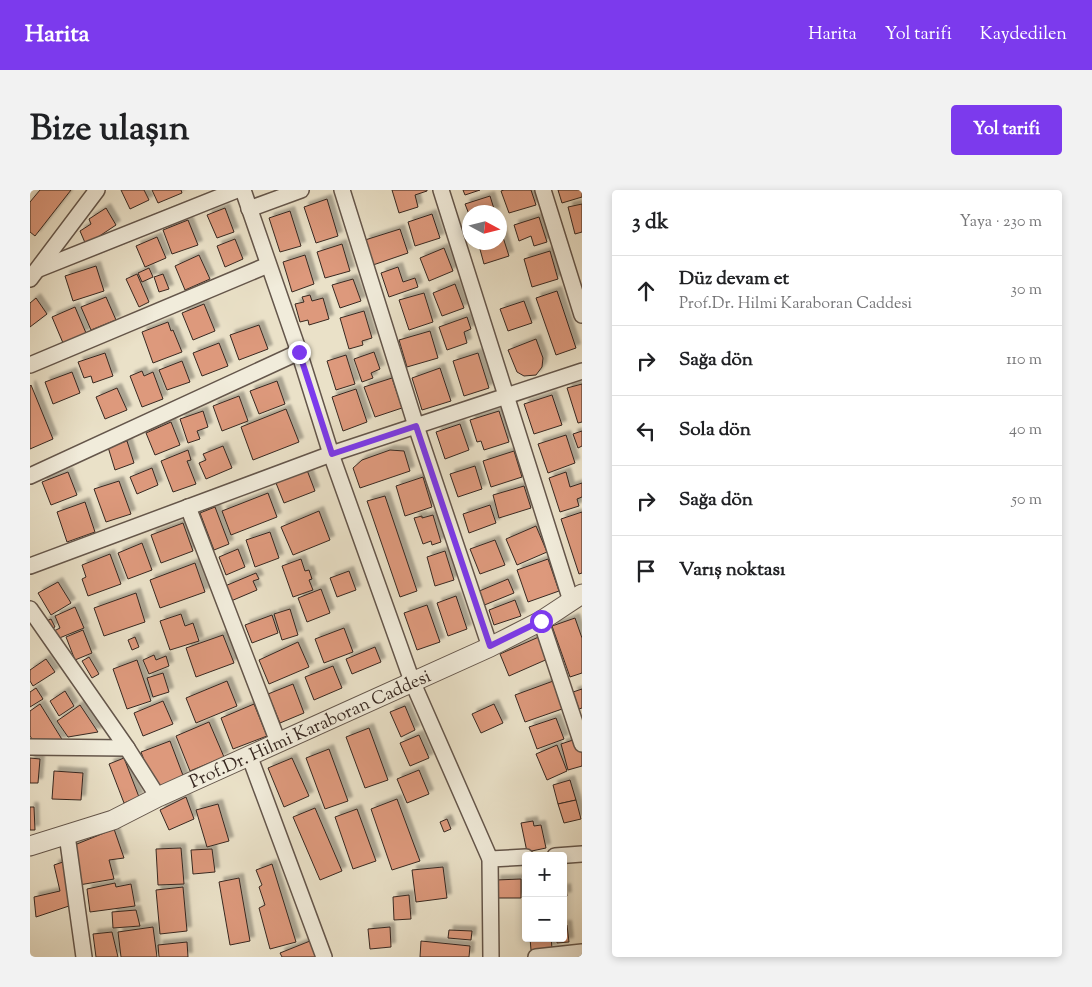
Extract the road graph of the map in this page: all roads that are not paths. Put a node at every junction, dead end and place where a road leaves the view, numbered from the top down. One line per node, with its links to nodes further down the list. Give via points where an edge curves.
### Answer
1 (97, 190): 10 (street)
2 (237, 190): 10 (street)
3 (243, 190): 8 (street)
4 (301, 190): 8 (street)
5 (342, 190): 16 (street)
6 (441, 190): 15 (street)
7 (543, 190): 11 (street)
8 (249, 209): 9 (street)
9 (268, 265): 12 (street); 13 (street)
10 (34, 274)
11 (582, 315)
12 (299, 352): 17 (street); 18 (street)
13 (30, 365)
14 (582, 371): 15 (street)
15 (507, 396): 16 (street); 21 (street)
16 (416, 426): 17 (street); 24 (street)
17 (332, 454): 19 (street); 25 (street)
18 (30, 476)
19 (188, 508): 20 (street); 26 (street)
20 (30, 566)
21 (577, 598): 23 (street, Prof.Dr. Hilmi Karaboran Caddesi)
22 (30, 609): 29 (street)
23 (541, 621): 24 (street, Prof.Dr. Hilmi Karaboran Caddesi); 27 (street)
24 (490, 646): 25 (street, Prof.Dr. Hilmi Karaboran Caddesi)
25 (412, 681): 26 (street, Prof.Dr. Hilmi Karaboran Caddesi); 37 (street)
26 (278, 742): 30 (street, Prof.Dr. Hilmi Karaboran Caddesi)
27 (582, 744)
28 (30, 747): 29 (street)
29 (127, 748): 31 (street)
30 (249, 755): 31 (street, Prof.Dr. Hilmi Karaboran Caddesi); 40 (street)
31 (158, 797): 32 (street, Prof.Dr. Hilmi Karaboran Caddesi, via 113,820)
32 (67, 834): 33 (street, Prof.Dr. Hilmi Karaboran Caddesi); 39 (street)
33 (30, 846)
34 (582, 854): 35 (street)
35 (567, 855)
36 (522, 857): 37 (street)
37 (490, 859): 41 (street)
38 (582, 952): 42 (street)
39 (84, 957)
40 (324, 957)
41 (491, 957)
42 (536, 957)

